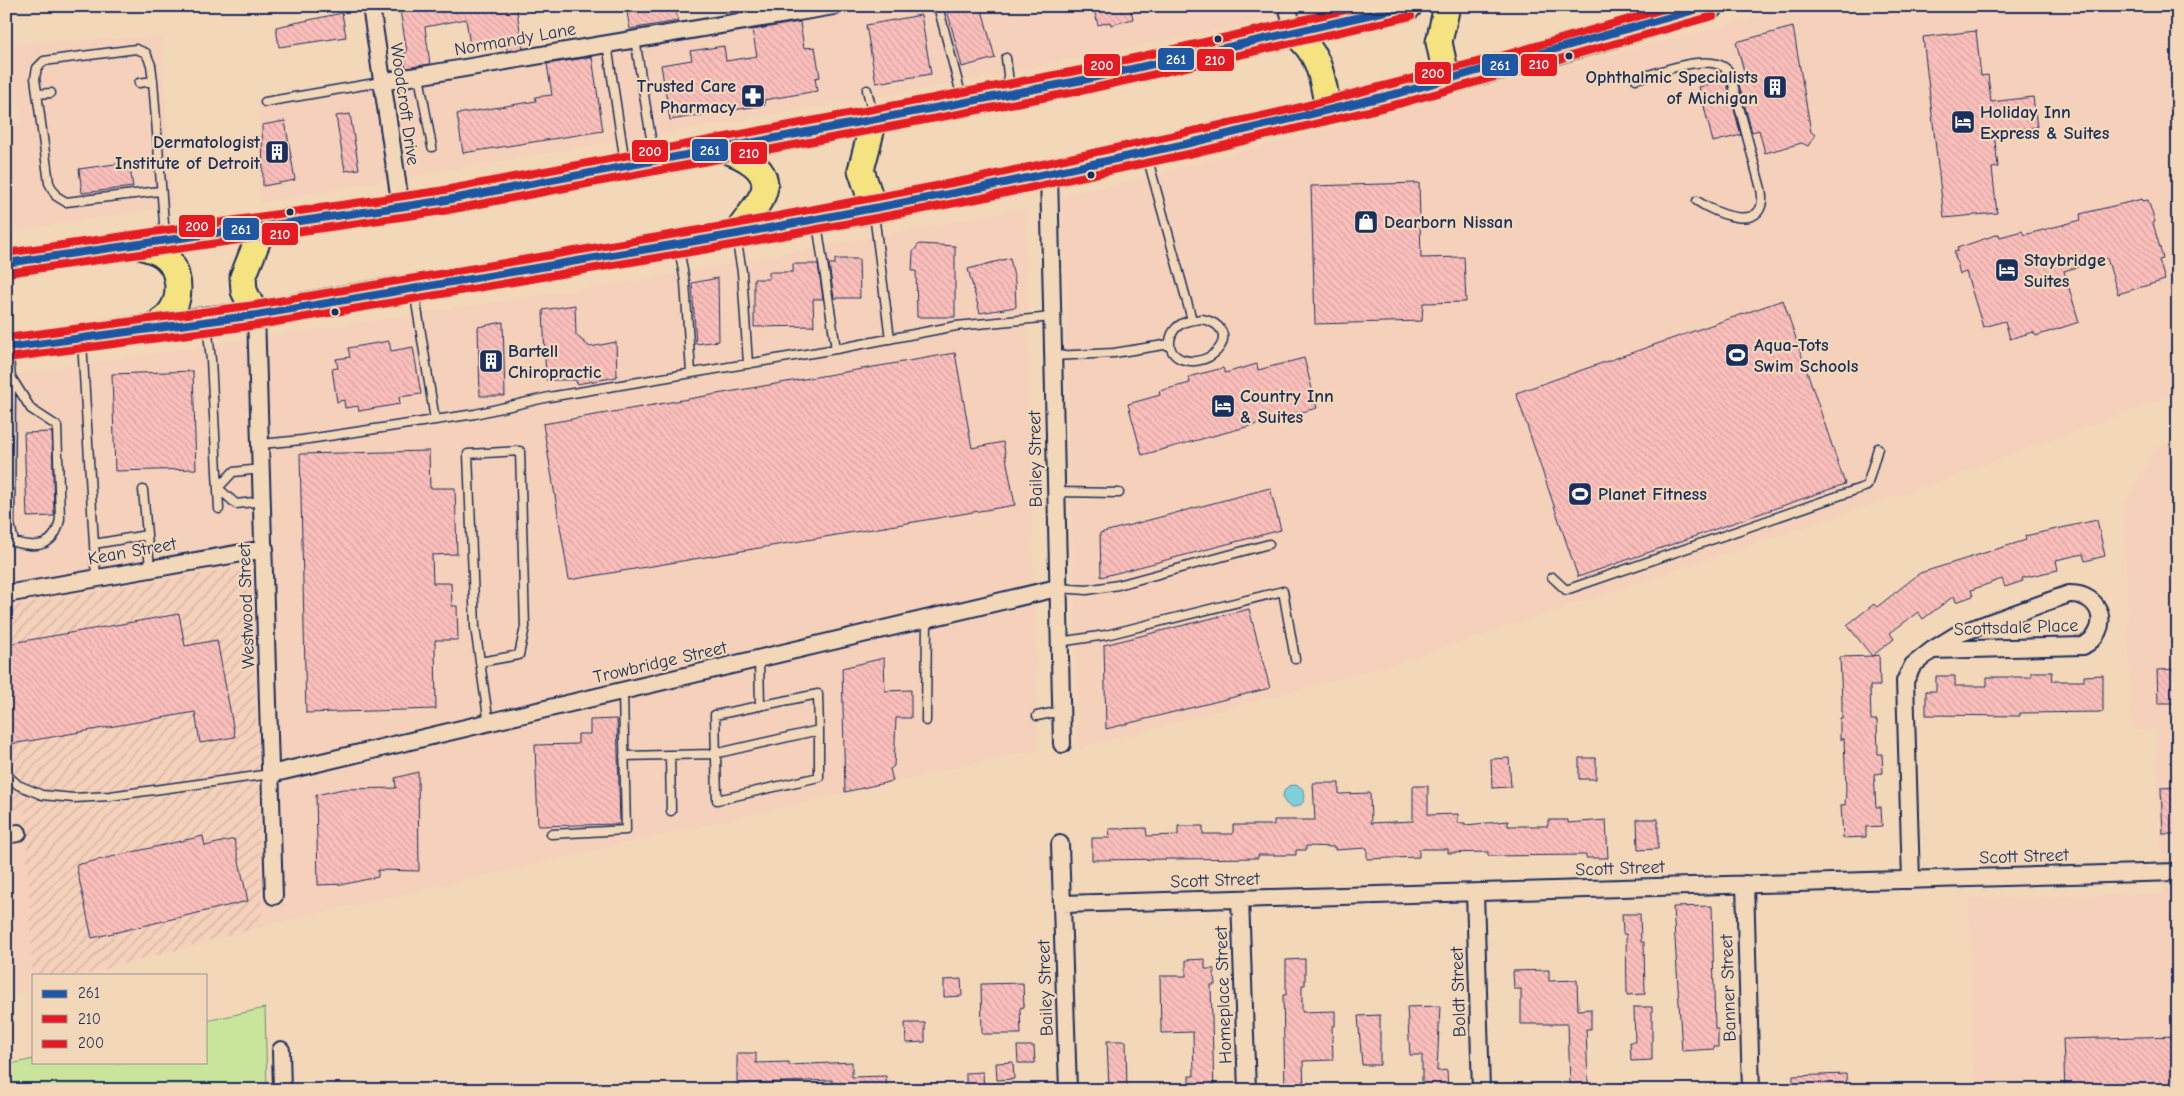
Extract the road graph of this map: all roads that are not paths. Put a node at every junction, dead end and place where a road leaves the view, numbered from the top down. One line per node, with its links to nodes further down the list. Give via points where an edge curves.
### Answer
1 (371, 6): 17 (street, Woodcroft Drive)
2 (834, 6): 9 (street, Normandy Lane)
3 (938, 6): 23 (lane)
4 (1287, 6): 8 (street)
5 (1408, 6): 8 (main road)
6 (1447, 6): 14 (main road, via 1439,42)
7 (1710, 6): 14 (main road, via 1585,44)
8 (1295, 34): 20 (main road); 24 (main road, via 1314,54 1320,67)
9 (635, 40): 10 (street, Normandy Lane); 29 (lane)
10 (607, 44): 12 (street, Normandy Lane); 30 (lane)
11 (1006, 58): 20 (lane)
12 (419, 76): 17 (street, Normandy Lane); 26 (lane)
13 (1636, 79): 33 (lane, via 1706,62 1721,64 1730,73 1761,190 1762,205 1755,215 1746,218 1712,211)
14 (1447, 80): 24 (main road)
15 (153, 81): 16 (lane); 21 (lane, via 146,53 136,49 44,62 37,68); 32 (lane)
16 (139, 82)
17 (381, 82): 22 (lane); 34 (street, Woodcroft Drive)
18 (867, 90): 25 (lane)
19 (51, 92): 21 (lane)
20 (1011, 93): 23 (main road)
21 (37, 94): 32 (lane, via 49,183 56,196 66,202)
22 (265, 102)
23 (963, 103): 25 (main road)
24 (1328, 110): 28 (main road)
25 (874, 120): 27 (main road); 35 (main road, via 861,170)
26 (432, 147)
27 (723, 149): 29 (main road); 38 (main road, via 744,156 756,165 763,180 763,194)
28 (1146, 152): 31 (main road); 47 (lane)
29 (655, 162): 30 (main road)
30 (626, 167): 34 (main road)
31 (1049, 173): 35 (main road); 45 (street, Bailey Street)
32 (160, 191): 39 (lane)
33 (1697, 201)
34 (401, 208): 37 (main road)
35 (874, 209): 36 (main road); 50 (lane)
36 (817, 219): 38 (main road); 53 (lane)
37 (263, 227): 39 (main road); 44 (main road, via 243,277 244,291)
38 (736, 234): 40 (main road); 55 (lane)
39 (165, 241): 41 (main road)
40 (678, 244): 43 (main road); 56 (lane, via 685,282)
41 (134, 245): 42 (main road); 48 (main road, via 158,252 166,258 173,266 178,284 177,300)
42 (6, 263)
43 (414, 288): 44 (main road); 58 (lane)
44 (256, 315): 46 (main road); 59 (street, Westwood Street)
45 (1052, 318): 50 (lane, via 956,326); 54 (street, Bailey Street)
46 (206, 320): 48 (main road); 62 (lane, via 212,360)
47 (1192, 320): 51 (lane, via 1178,326 1171,335); 51 (lane, via 1202,319 1217,325 1224,337 1223,345 1204,359 1188,360 1175,355)
48 (156, 327): 49 (main road)
49 (82, 338): 52 (main road); 69 (lane)
50 (890, 339): 53 (lane)
51 (1170, 344): 54 (lane, via 1114,354)
52 (7, 348): 57 (lane)
53 (836, 349): 55 (lane)
54 (1053, 356): 64 (street, Bailey Street)
55 (748, 364): 56 (lane)
56 (691, 373): 58 (lane)
57 (10, 377): 57 (lane, via 10,524 14,542 31,547 47,543 57,533 60,519 57,426 31,409)
58 (434, 420): 59 (lane)
59 (261, 444): 61 (street, Westwood Street)
60 (1878, 448): 73 (lane, via 1866,486 1566,590)
61 (262, 469): 62 (lane, via 233,472); 66 (street, Westwood Street)
62 (218, 488): 66 (lane, via 236,504); 67 (lane)
63 (143, 490): 68 (lane)
64 (1056, 492): 65 (lane); 75 (street, Bailey Street)
65 (1120, 493)
66 (263, 501): 71 (street, Westwood Street)
67 (219, 509)
68 (147, 535): 69 (lane); 72 (lane)
69 (94, 544): 74 (lane)
70 (1269, 544): 75 (lane, via 1118,585 1087,590)
71 (265, 548): 72 (street, Kean Street); 95 (street, Westwood Street)
72 (150, 568): 74 (street, Kean Street)
73 (1552, 577)
74 (96, 578): 76 (street, Kean Street)
75 (1057, 588): 77 (street, Trowbridge Street); 78 (street, Bailey Street)
76 (6, 594)
77 (927, 619): 80 (street, Trowbridge Street); 87 (lane)
78 (1059, 642): 81 (lane, via 1106,635 1282,591); 85 (street, Bailey Street)
79 (1932, 650): 79 (street, Scottsdale Place, via 2083,646 2097,634 2100,616 2097,607 2084,595 2069,594 1958,634); 100 (street, Scottsdale Place, via 1913,665 1906,681)
80 (759, 659): 83 (street, Trowbridge Street); 84 (lane)
81 (1295, 659)
82 (480, 662): 82 (lane, via 475,627 468,454 520,451 524,627 521,646 519,655); 88 (lane)
83 (623, 692): 88 (street, Trowbridge Street); 93 (lane)
84 (760, 706): 89 (lane, via 818,694); 91 (lane, via 715,715)
85 (1061, 711): 86 (lane); 90 (street, Bailey Street)
86 (1038, 716)
87 (926, 721)
88 (489, 724): 95 (street, Trowbridge Street)
89 (818, 730): 91 (lane); 91 (lane, via 818,777 717,800)
90 (1062, 744)
91 (714, 754): 92 (lane)
92 (670, 755): 93 (lane); 96 (lane)
93 (624, 756): 97 (lane, via 626,830)
94 (6, 774): 95 (lane, via 18,786 42,795 74,798)
95 (271, 774): 103 (street, Westwood Street)
96 (671, 811)
97 (551, 834)
98 (1060, 844): 105 (street, Bailey Street)
99 (2178, 872): 100 (street, Scott Street)
100 (1911, 880): 101 (street, Scott Street)
101 (1745, 884): 102 (street, Scott Street); 111 (street, Banner Street)
102 (1475, 893): 104 (street, Scott Street); 110 (street, Boldt Street)
103 (274, 896)
104 (1240, 899): 105 (street, Scott Street); 109 (street, Homeplace Street)
105 (1062, 904): 108 (street, Bailey Street)
106 (281, 1050): 107 (street)
107 (282, 1090)
108 (1068, 1090)
109 (1246, 1090)
110 (1481, 1090)
111 (1751, 1090)

